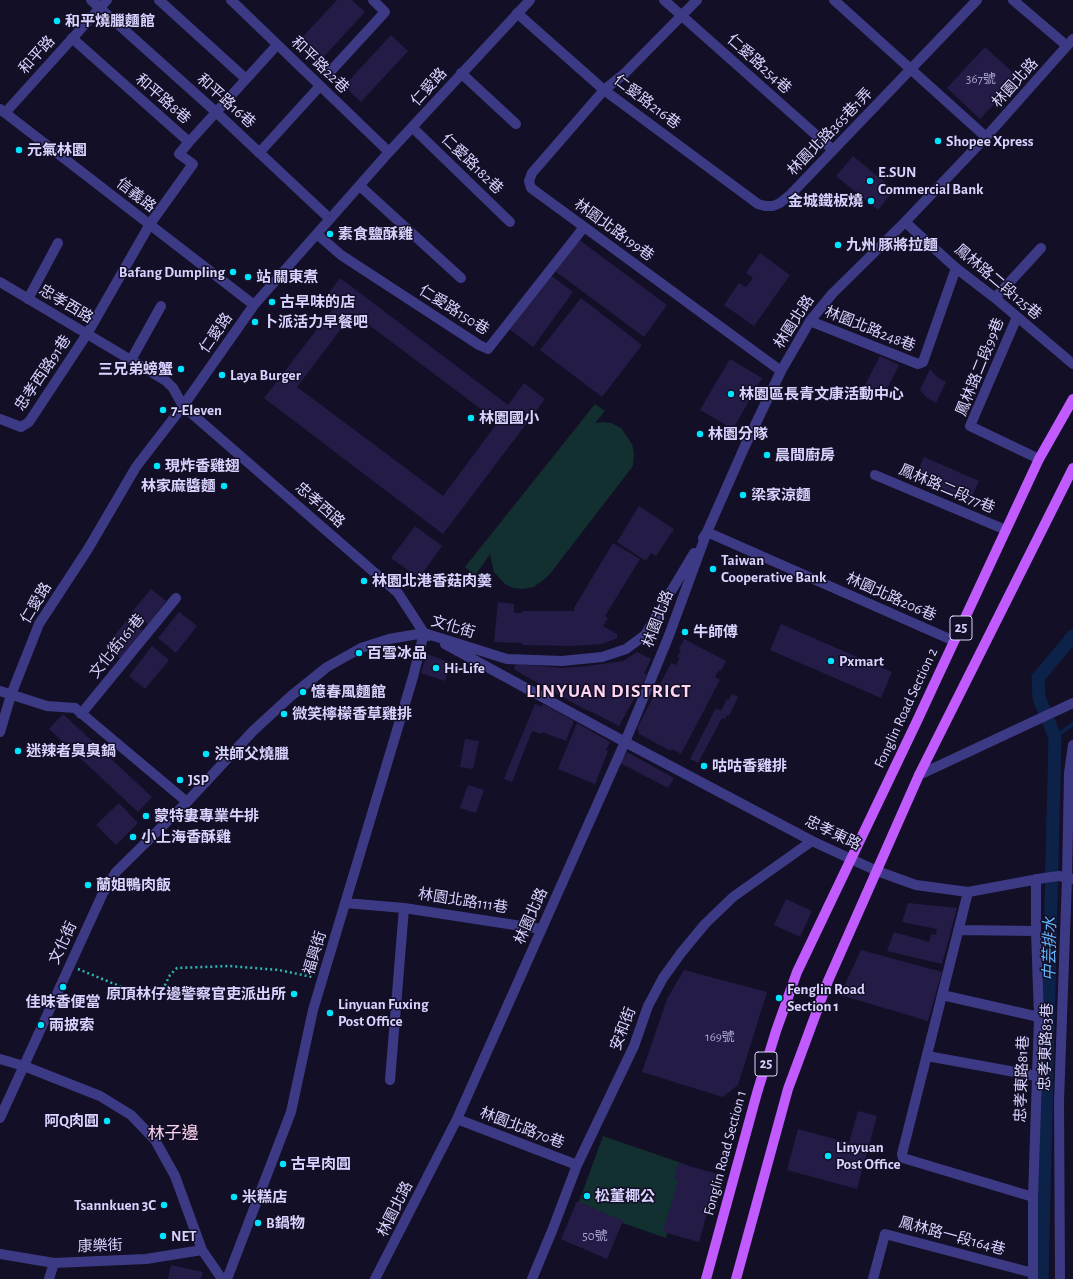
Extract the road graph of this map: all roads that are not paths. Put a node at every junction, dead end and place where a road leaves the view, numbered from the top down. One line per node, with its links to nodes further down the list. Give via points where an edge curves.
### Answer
1 (91, 0): 11 (street, 和平路16巷)
2 (160, 0): 20 (street)
3 (231, 0): 16 (street, 和平路22巷)
4 (373, 0): 19 (street, via 385,12)
5 (530, 0): 12 (street, 仁愛路)
6 (664, 0): 13 (street, 仁愛路254巷)
7 (697, 0): 13 (street)
8 (834, 0): 17 (street)
9 (977, 0): 17 (street, 林園北路365巷1弄)
10 (1013, 0): 15 (street)
11 (104, 4): 14 (street, 和平路); 24 (street, 和平路16巷)
12 (517, 13): 18 (street, 仁愛路); 22 (street, 仁愛路216巷)
13 (682, 16): 22 (street, via 624,74); 29 (street, 仁愛路254巷)
14 (72, 38): 23 (street, 和平路); 28 (street, 和平路8巷)
15 (1070, 42): 27 (street, 林園北路)
16 (277, 45): 20 (street, 和平路8巷); 21 (street, 和平路22巷)
17 (911, 69): 27 (street); 29 (street, 林園北路365巷1弄)
18 (461, 73): 25 (street); 26 (street, 仁愛路)
19 (328, 74)
20 (246, 79): 24 (street, 和平路8巷)
21 (320, 86): 30 (street, 和平路22巷); 31 (street)
22 (604, 90): 33 (street, 仁愛路216巷, via 758,204); 38 (street, 林園北路199巷, via 532,173 529,181 532,188)
23 (2, 111): 37 (street, 信義路)
24 (216, 112): 28 (street, 和平路8巷); 31 (street, 和平路16巷)
25 (516, 124)
26 (413, 128): 30 (street, 仁愛路); 35 (street, 仁愛路182巷)
27 (986, 137): 36 (street, 林園北路)
28 (189, 142): 37 (street, via 179,154 193,164)
29 (833, 150): 33 (street, 林園北路365巷1弄, via 791,194 780,203)
30 (390, 152): 32 (street, 仁愛路)
31 (259, 153): 34 (street, 和平路16巷)
32 (360, 186): 34 (street, 仁愛路); 43 (street)
33 (765, 206)
34 (330, 219): 39 (street, 仁愛路)
35 (510, 222)
36 (905, 222): 42 (street, 鳳林路二段125巷); 50 (street, 林園北路, via 832,294)
37 (150, 224): 47 (street, 信義路); 51 (street)
38 (584, 226): 39 (street, 仁愛路150巷, via 488,349 341,255); 54 (street, 林園北路199巷)
39 (317, 234): 47 (street, 仁愛路)
40 (58, 243): 46 (street)
41 (1041, 248): 45 (street)
42 (956, 268): 45 (street, 鳳林路二段125巷); 50 (street, 林園北路248巷, via 923,362 918,364)
43 (461, 278)
44 (0, 282): 46 (street, 忠孝西路)
45 (995, 298): 49 (street, 鳳林路二段125巷)
46 (28, 299): 51 (street, 忠孝西路)
47 (254, 305): 56 (street, 仁愛路)
48 (161, 306): 52 (street)
49 (1017, 317): 53 (street, 鳳林路二段125巷); 58 (street, 鳳林路二段99巷, via 970,426)
50 (810, 321): 54 (street, 林園北路)
51 (87, 334): 52 (street, 忠孝西路); 57 (street, 忠孝西路91巷, via 29,422 21,428)
52 (131, 360): 56 (street, 忠孝西路, via 166,381)
53 (1073, 364)
54 (781, 371): 62 (street, 林園北路)
55 (1073, 399): 58 (main road, Fonglin Road Section 2 / 25)
56 (183, 406): 64 (street, 忠孝西路, via 398,593); 67 (street, 仁愛路, via 136,467 88,549 39,624)
57 (0, 419)
58 (1039, 459): 61 (main road, Fonglin Road Section 2 / 25)
59 (1073, 468): 73 (main road, 25)
60 (875, 475): 61 (street, 鳳林路二段77巷)
61 (1006, 530): 65 (main road, Fonglin Road Section 2 / 25)
62 (706, 532): 64 (street, 文化街, via 645,635 626,649 602,657 562,661 507,659); 65 (street, 林園北路206巷); 71 (street, 林園北路, via 668,638)
63 (176, 598): 69 (street, 文化街161巷)
64 (424, 633): 71 (street, 忠孝西路); 74 (street, 文化街, via 389,639 361,648 327,667 253,731); 81 (street, 福興街)
65 (954, 642): 76 (main road, Fonglin Road Section 2 / 25)
66 (0, 691): 67 (street)
67 (11, 694): 69 (street, via 47,706 75,708); 70 (street, 仁愛路)
68 (1073, 703): 73 (street)
69 (81, 714): 74 (street)
70 (0, 732)
71 (625, 742): 75 (street, 忠孝東路); 83 (street, 林園北路)
72 (1073, 745): 78 (street, 忠孝東路83巷, via 1069,773)
73 (920, 775): 77 (main road, 25)
74 (187, 802): 91 (street, 文化街, via 116,872 103,893)
75 (812, 841): 76 (street, 忠孝東路); 96 (street, 安和街, via 732,897 681,953 663,978 648,1006 634,1046)
76 (850, 858): 77 (street, 忠孝東路); 107 (main road, Fonglin Road Section 1 / 25, via 797,972 776,1031)
77 (877, 871): 80 (street, 忠孝東路, via 916,884); 108 (main road, 25, via 828,981 788,1090)
78 (1066, 877): 79 (street, 忠孝東路); 86 (street, 忠孝東路83巷)
79 (1040, 879): 80 (street, 忠孝東路); 85 (street, 忠孝東路81巷)
80 (968, 892): 84 (street)
81 (345, 903): 82 (street, 林園北路111巷); 104 (street, 福興街, via 313,1010 291,1112)
82 (404, 908): 83 (street, 林園北路111巷); 93 (street, 林園北路111巷)
83 (541, 929): 95 (street, 林園北路)
84 (959, 930): 85 (street); 87 (street)
85 (1036, 931): 88 (street, 忠孝東路81巷)
86 (1068, 981): 110 (street, 忠孝東路83巷, via 1059,1101)
87 (942, 995): 88 (street); 89 (street)
88 (1039, 1017): 92 (street, 忠孝東路81巷)
89 (927, 1056): 92 (street); 97 (street, via 903,1158)
90 (0, 1059): 91 (street)
91 (24, 1066): 94 (street, 文化街); 98 (street, via 100,1096 131,1114 155,1140 174,1176)
92 (1037, 1076): 97 (street, 忠孝東路81巷)
93 (390, 1080)
94 (0, 1118)
95 (457, 1119): 96 (street, 林園北路70巷); 105 (street, 林園北路)
96 (577, 1164): 106 (street, 安和街)
97 (1033, 1197): 101 (street, 忠孝東路81巷)
98 (202, 1250): 100 (street, 康樂街, via 146,1260); 103 (street)
99 (0, 1254): 100 (street, 康樂街)
100 (54, 1263): 102 (street)
101 (1033, 1276): 109 (street, 鳳林路一段164巷, via 884,1234)
102 (49, 1279)
103 (222, 1279)
104 (227, 1279)
105 (375, 1279)
106 (532, 1279)
107 (706, 1279)
108 (736, 1279)
109 (873, 1279)
110 (1060, 1279)

